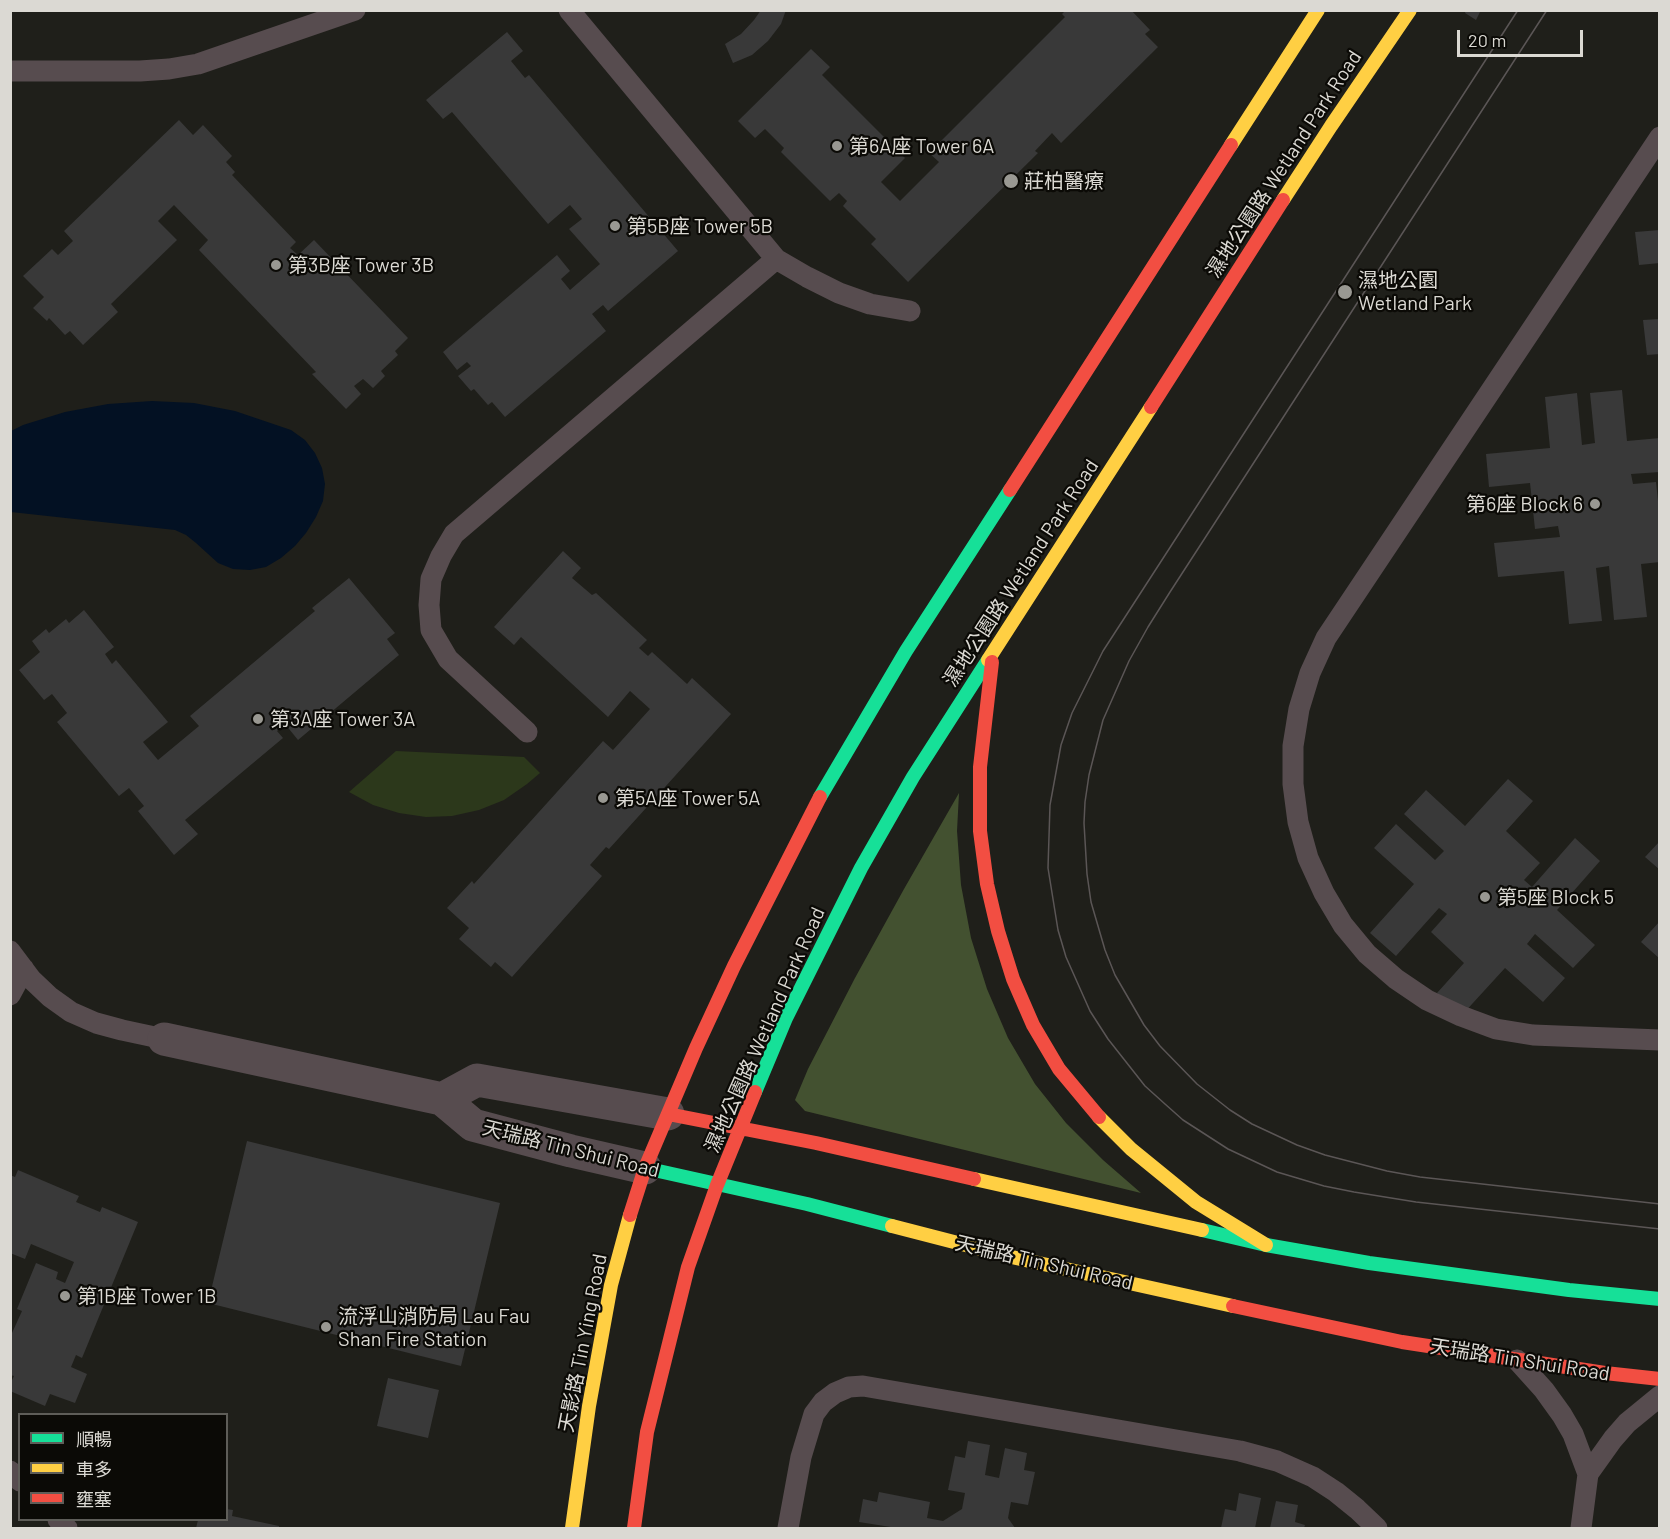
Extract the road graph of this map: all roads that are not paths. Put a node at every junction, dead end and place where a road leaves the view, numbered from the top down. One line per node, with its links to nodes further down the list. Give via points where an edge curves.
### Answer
1 (355, 10): 5 (lane, via 179,68)
2 (569, 10): 7 (lane)
3 (1318, 10): 17 (main road, via 859,729 814,807 734,966)
4 (1410, 10): 9 (main road, 濕地公園路 Wetland Park Road, via 1330,126)
5 (10, 71)
6 (1659, 137): 15 (lane, via 1326,638 1310,673 1293,746 1293,784 1308,858 1343,925 1367,954 1396,979 1427,1000 1496,1029 1533,1035)
7 (776, 259): 8 (lane, via 839,293 870,304); 10 (lane, via 454,534 441,556 431,579 431,630 448,659)
8 (910, 311)
9 (993, 654): 18 (main road, 濕地公園路 Wetland Park Road, via 913,777 861,868 786,1018); 21 (main road, via 980,767 981,831 998,931 1033,1025 1059,1069 1090,1108 1131,1149 1196,1202)
10 (527, 732)
11 (10, 951): 12 (lane)
12 (24, 969): 13 (lane); 14 (lane, via 50,997 71,1012 96,1023)
13 (10, 995)
14 (164, 1039): 16 (street, 天瑞路 Tin Shui Road)
15 (1659, 1040)
16 (442, 1099): 17 (street, via 477,1080); 19 (street, 天瑞路 Tin Shui Road, via 473,1125)
17 (668, 1114): 18 (main road); 19 (main road)
18 (741, 1127): 20 (main road, 濕地公園路 Wetland Park Road); 21 (main road)
19 (645, 1168): 20 (main road, 天瑞路 Tin Shui Road); 27 (main road, 天影路 Tin Ying Road, via 611,1285)
20 (717, 1185): 23 (main road, 天瑞路 Tin Shui Road, via 1162,1291 1402,1342); 28 (main road, via 688,1267 647,1432)
21 (1266, 1245): 22 (main road, via 1483,1279)
22 (1659, 1299)
23 (1517, 1360): 24 (main road, 天瑞路 Tin Shui Road); 26 (lane, via 1562,1415)
24 (1659, 1379)
25 (1659, 1396): 26 (lane, via 1627,1423)
26 (1588, 1474): 31 (lane)
27 (572, 1528)
28 (634, 1528)
29 (788, 1528): 30 (lane, via 801,1457 814,1414 835,1393 863,1386 1240,1451 1277,1461 1313,1477)
30 (1377, 1528)
31 (1581, 1528)

